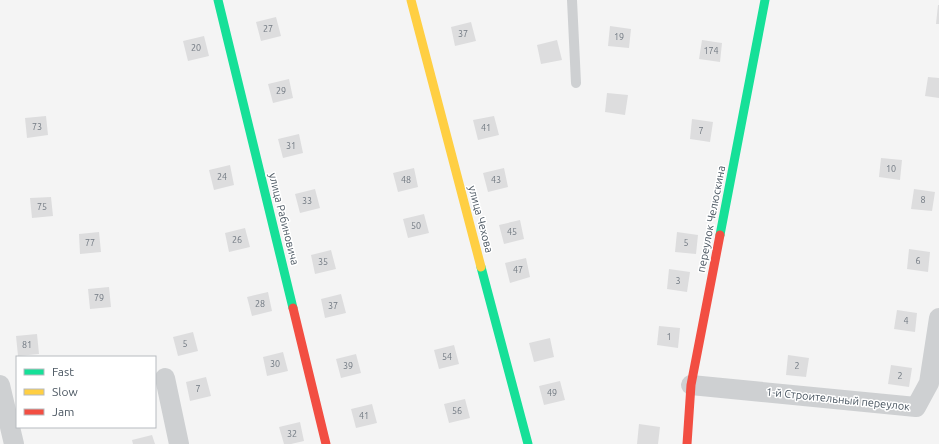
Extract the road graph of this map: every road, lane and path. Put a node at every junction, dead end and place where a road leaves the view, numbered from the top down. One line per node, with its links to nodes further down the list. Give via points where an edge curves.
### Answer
1 (218, 0): 12 (street, улица Рабиновича)
2 (411, 0): 13 (street, улица Чехова)
3 (572, 0): 5 (lane)
4 (765, 0): 9 (street, переулок Челюскина)
5 (576, 82)
6 (939, 318): 9 (street, 1-й Строительный переулок, via 929,383 916,407)
7 (165, 378): 11 (street)
8 (0, 385): 10 (street)
9 (691, 385): 14 (street, переулок Челюскина)
10 (14, 444)
11 (179, 444)
12 (326, 444)
13 (528, 444)
14 (687, 444)

